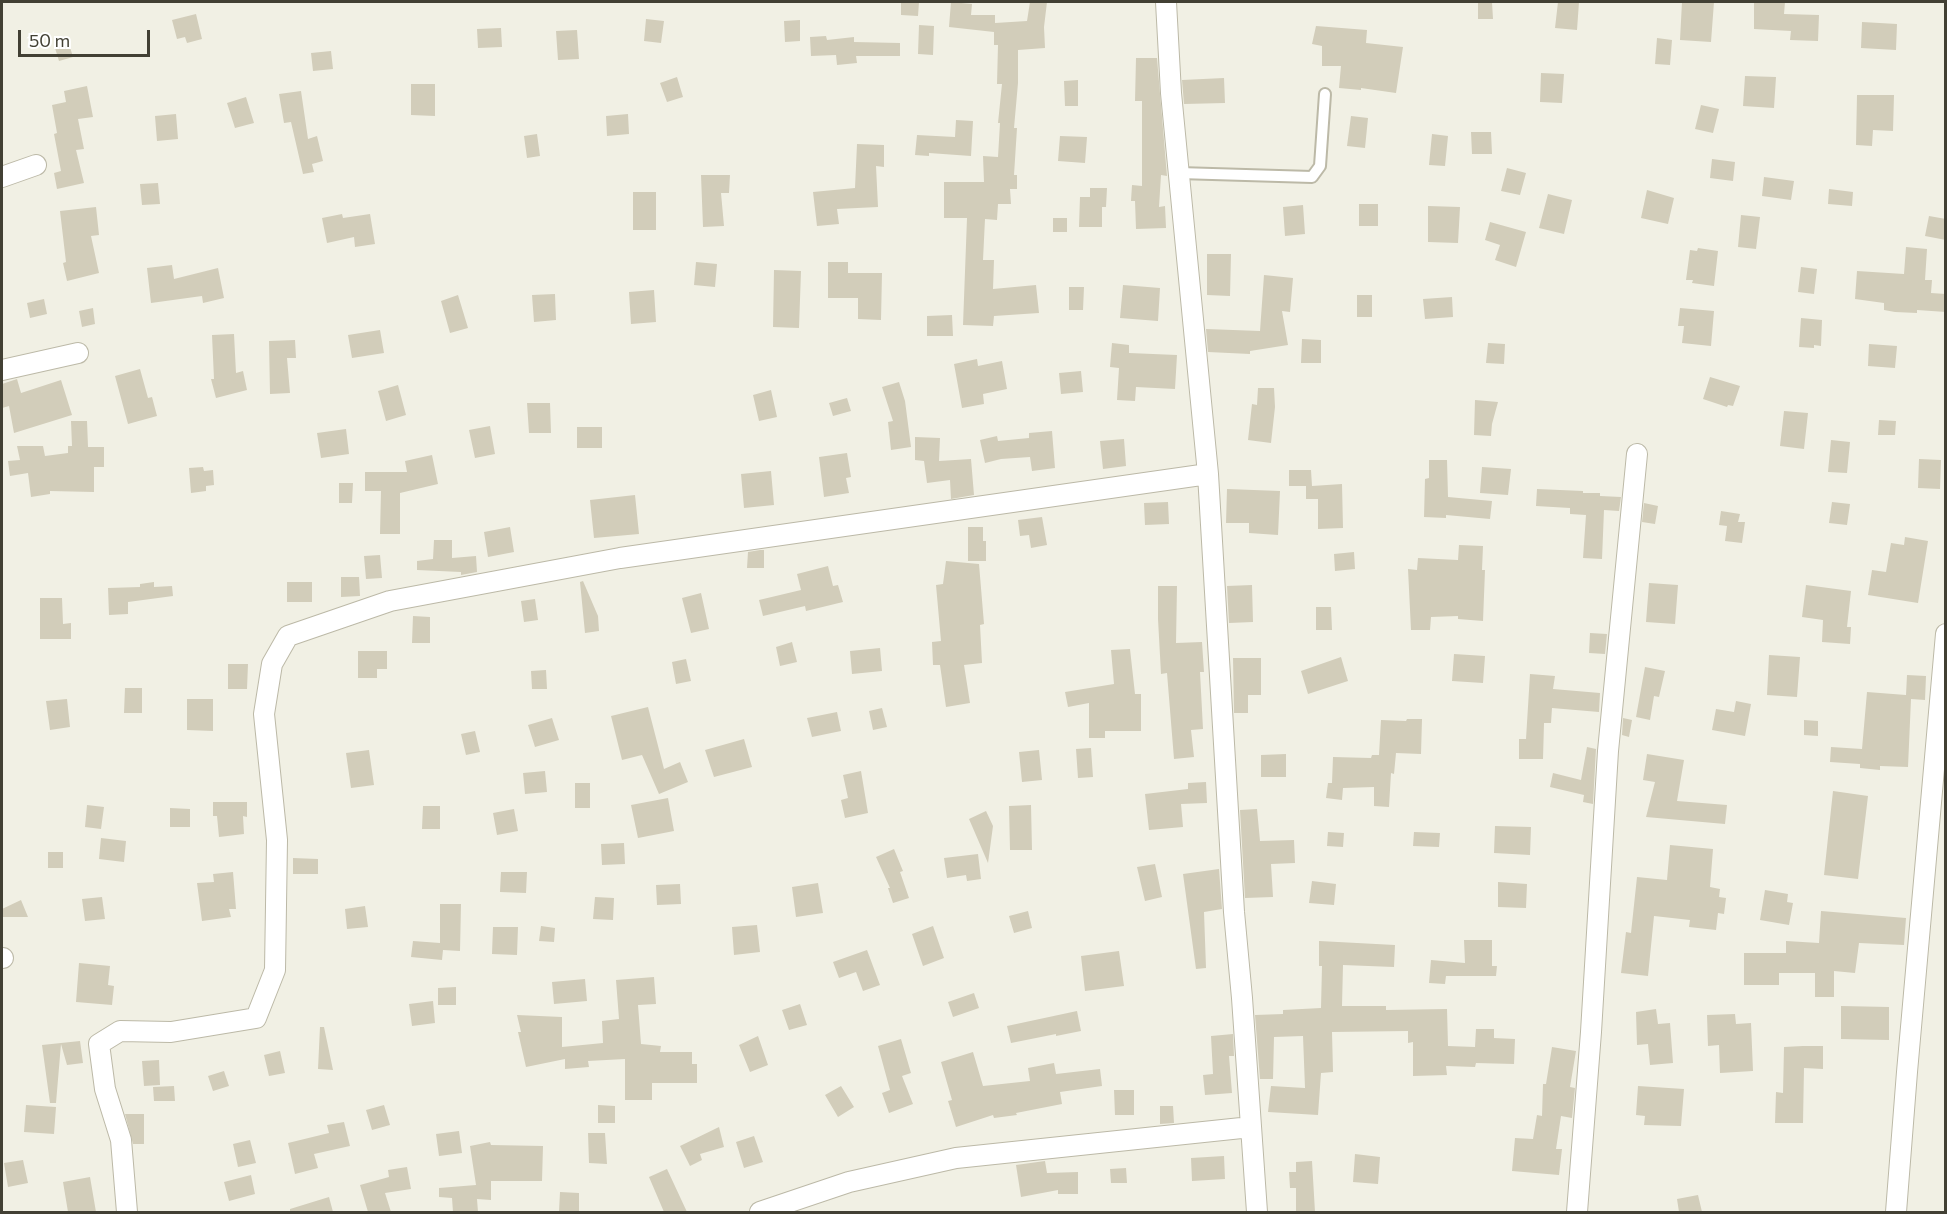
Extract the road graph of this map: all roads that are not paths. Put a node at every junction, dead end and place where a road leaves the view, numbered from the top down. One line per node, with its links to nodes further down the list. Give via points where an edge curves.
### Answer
1 (1166, 2): 4 (street)
2 (1325, 94): 4 (lane, via 1320,166 1312,177)
3 (36, 165): 5 (street)
4 (1179, 172): 9 (street)
5 (2, 177)
6 (78, 353): 7 (street)
7 (2, 370)
8 (1637, 454): 15 (street, via 1608,751)
9 (1208, 474): 11 (street); 12 (street, via 620,558 390,601 288,636 273,664 264,714 277,840 275,970 256,1018 171,1032 120,1031 99,1044 105,1089 120,1140)
10 (1946, 634): 16 (street)
11 (1251, 1126): 13 (street, via 956,1158 849,1182); 14 (street)
12 (128, 1212)
13 (760, 1212)
14 (1257, 1212)
15 (1577, 1212)
16 (1896, 1212)

